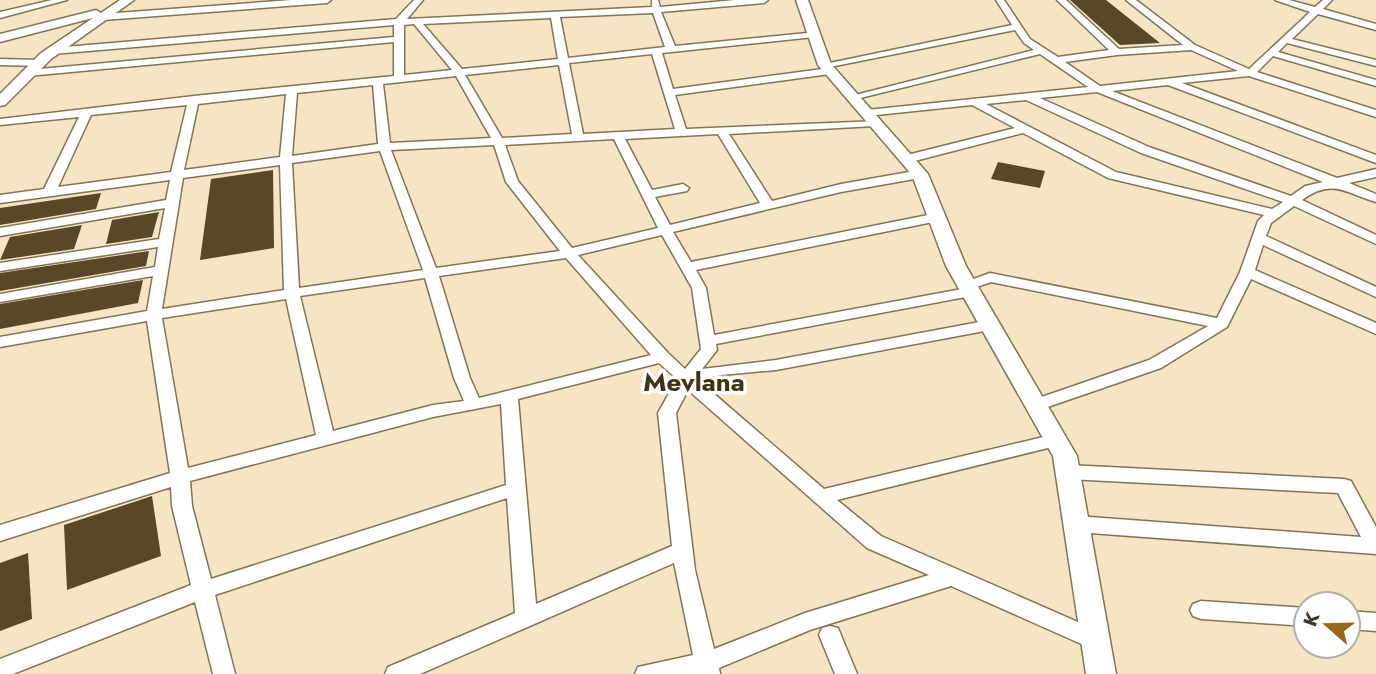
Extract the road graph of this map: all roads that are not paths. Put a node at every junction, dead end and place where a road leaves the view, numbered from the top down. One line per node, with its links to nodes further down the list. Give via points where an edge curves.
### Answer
1 (63, 0): 18 (street)
2 (128, 0): 16 (street)
3 (419, 0): 22 (street)
4 (764, 0): 12 (street)
5 (802, 0): 25 (street)
6 (1000, 0): 23 (street)
7 (1061, 0): 35 (street)
8 (1130, 0): 30 (street)
9 (1279, 0): 15 (street)
10 (1328, 0): 15 (street)
11 (322, 2): 20 (street)
12 (730, 2): 13 (street)
13 (655, 5): 17 (street); 31 (street)
14 (519, 6): 19 (street)
15 (1317, 10): 24 (street); 29 (street)
16 (108, 13): 20 (street); 27 (street); 33 (street)
17 (555, 14): 19 (street); 38 (street)
18 (0, 15)
19 (533, 15): 21 (street)
20 (224, 18): 26 (street); 33 (street)
21 (416, 20): 22 (street); 44 (street)
22 (399, 22): 26 (street); 28 (street)
23 (1017, 27): 34 (street); 43 (street)
24 (1376, 27)
25 (814, 34): 31 (street); 43 (street)
26 (237, 35): 37 (street)
27 (0, 38)
28 (399, 39): 37 (street); 47 (street)
29 (1286, 40): 36 (street); 42 (street)
30 (1192, 47): 35 (street); 45 (street)
31 (671, 49): 32 (street)
32 (656, 50): 38 (street); 53 (street)
33 (53, 51): 41 (street)
34 (1041, 51): 39 (street); 54 (street)
35 (1117, 52): 39 (street)
36 (1272, 53): 45 (street); 50 (street)
37 (228, 57): 46 (street)
38 (563, 61): 44 (street); 67 (street)
39 (1054, 61): 52 (street)
40 (0, 62): 41 (street)
41 (39, 62): 46 (street)
42 (1376, 63)
43 (827, 68): 53 (street); 54 (street)
44 (458, 72): 47 (street); 68 (street)
45 (1250, 72): 49 (street); 60 (street)
46 (28, 73): 57 (street)
47 (399, 79): 48 (street)
48 (379, 81): 51 (street); 69 (street)
49 (1169, 82): 52 (street); 71 (street)
50 (1376, 83)
51 (292, 89): 56 (street); 70 (street)
52 (1098, 89): 55 (street); 75 (street)
53 (669, 93): 65 (street)
54 (852, 97): 61 (street)
55 (1028, 97): 58 (street); 81 (street, via 1144,150)
56 (194, 99): 59 (street); 74 (street)
57 (0, 102)
58 (974, 102): 61 (street); 63 (street)
59 (87, 111): 62 (street); 77 (street)
60 (1376, 114)
61 (871, 118): 64 (street); 72 (street)
62 (0, 121)
63 (1024, 129): 72 (street); 84 (street, via 1112,175)
64 (721, 130): 65 (street); 83 (street)
65 (681, 131): 66 (street)
66 (617, 134): 67 (street); 78 (street)
67 (578, 136): 68 (street)
68 (498, 140): 69 (street); 91 (street, via 512,182)
69 (384, 147): 70 (street); 96 (street)
70 (286, 159): 74 (street); 98 (street)
71 (1376, 159)
72 (914, 167): 83 (street); 85 (street)
73 (1376, 173): 75 (street)
74 (177, 174): 77 (street); 82 (street)
75 (1337, 183): 79 (street); 81 (street, via 1308,189)
76 (683, 188): 78 (street)
77 (49, 192): 80 (street)
78 (648, 195): 86 (street)
79 (1376, 198)
80 (0, 199)
81 (1293, 201): 84 (street); 89 (street)
82 (173, 203): 87 (street); 90 (street)
83 (768, 205): 86 (street)
84 (1275, 214): 88 (street, via 1265,221)
85 (937, 217): 93 (street); 97 (street)
86 (665, 229): 91 (street); 93 (street)
87 (0, 232)
88 (1259, 238): 95 (street); 99 (street)
89 (1376, 240)
90 (166, 242): 92 (street); 94 (street)
91 (569, 253): 96 (street); 107 (street)
92 (0, 267)
93 (687, 267): 105 (street, via 699,288)
94 (162, 271): 100 (street); 101 (street)
95 (1247, 272): 102 (street); 104 (street)
96 (431, 273): 98 (street); 110 (street)
97 (969, 289): 102 (street, via 990,277); 103 (street); 105 (street)
98 (292, 293): 101 (street); 112 (street)
99 (1376, 293)
100 (0, 298)
101 (154, 314): 106 (street); 115 (street)
102 (1222, 324): 111 (street, via 1155,364)
103 (990, 326): 108 (street); 111 (street)
104 (1376, 330)
105 (707, 341): 108 (street, via 709,350)
106 (0, 342)
107 (662, 357): 108 (street); 109 (street)
108 (686, 378): 117 (street); 121 (street, via 667,413)
109 (509, 396): 110 (street); 116 (street)
110 (474, 405): 112 (street)
111 (1036, 405): 113 (street)
112 (326, 438): 115 (street)
113 (1056, 440): 114 (street); 117 (street)
114 (1068, 472): 118 (street); 120 (street, via 1344,486)
115 (180, 477): 119 (street); 123 (street, via 182,506)
116 (515, 490): 123 (street); 126 (street)
117 (820, 497): 122 (street, via 874,542)
118 (1076, 524): 120 (street); 128 (street)
119 (0, 533)
120 (1376, 546)
121 (683, 550): 126 (street); 130 (street)
122 (952, 577): 128 (street); 130 (street, via 805,622)
123 (203, 590): 129 (street); 131 (street)
124 (1201, 610): 125 (street)
125 (1292, 616)
126 (526, 618): 132 (street)
127 (830, 635): 134 (street)
128 (1095, 640): 135 (street)
129 (0, 668)
130 (708, 668): 133 (street)
131 (224, 674)
132 (396, 674)
133 (646, 674)
134 (846, 674)
135 (1101, 674)

